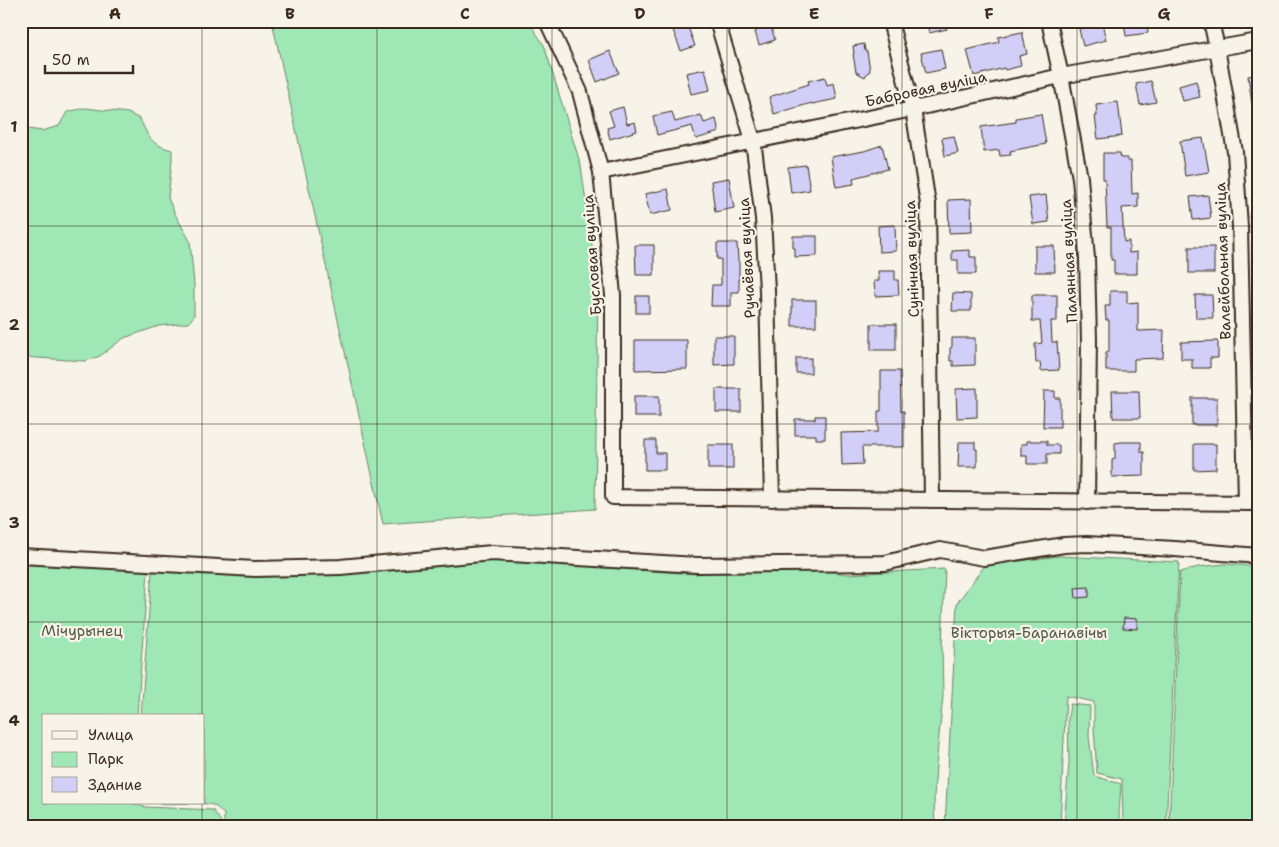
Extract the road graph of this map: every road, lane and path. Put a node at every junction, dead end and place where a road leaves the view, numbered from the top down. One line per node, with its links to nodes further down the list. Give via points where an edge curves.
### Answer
1 (547, 21): 11 (street, Бусловая вуліца, via 580,92)
2 (717, 21): 10 (street, Ручаёвая вуліца)
3 (890, 21): 9 (street, Сунічная вуліца)
4 (1049, 21): 8 (street, Палянная вуліца)
5 (1211, 21): 7 (street, Валейбольная вуліца)
6 (1258, 41): 7 (street, Бабровая вуліца)
7 (1217, 48): 8 (street, Бабровая вуліца); 15 (street, Валейбольная вуліца, via 1235,152)
8 (1061, 76): 9 (street, Бабровая вуліца); 14 (street, Палянная вуліца, via 1080,178 1087,258)
9 (913, 109): 10 (street, Бабровая вуліца); 13 (street, Сунічная вуліца, via 928,204)
10 (753, 140): 11 (street, Бабровая вуліца); 12 (street, Ручаёвая вуліца, via 763,218)
11 (601, 172): 12 (street, Бусловая вуліца, via 613,295 613,497)
12 (772, 499): 13 (street)
13 (932, 500): 14 (street)
14 (1086, 502): 15 (street)
15 (1252, 503)
16 (21, 556): 17 (street, via 255,569 340,567 492,553 697,565 885,563 940,550 984,558 1087,544)
17 (1258, 556)

